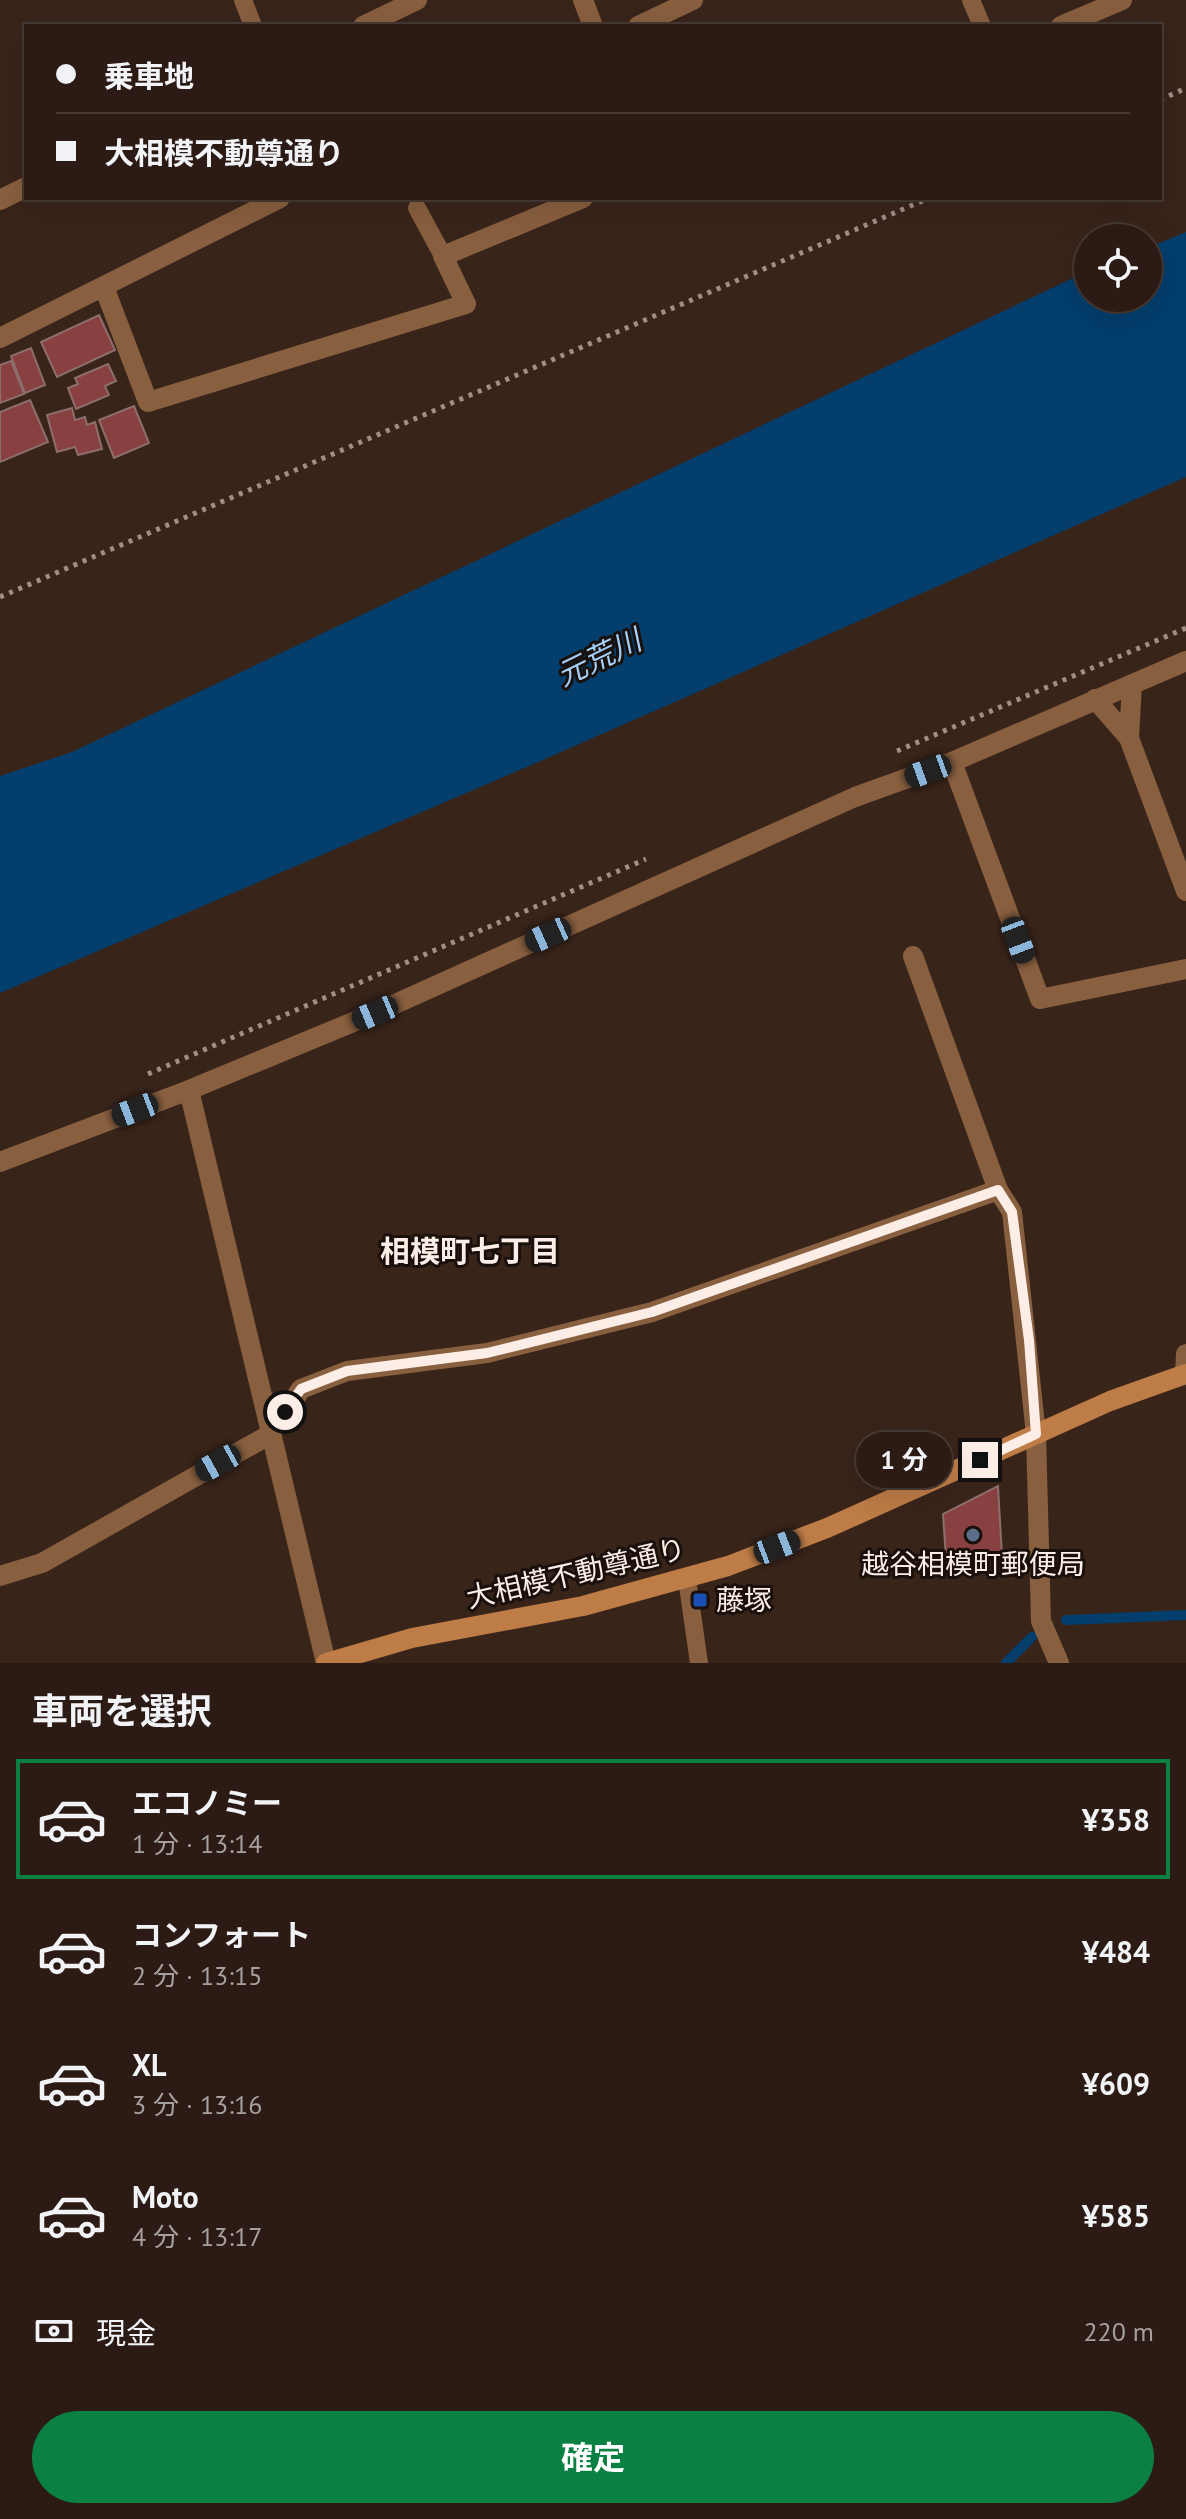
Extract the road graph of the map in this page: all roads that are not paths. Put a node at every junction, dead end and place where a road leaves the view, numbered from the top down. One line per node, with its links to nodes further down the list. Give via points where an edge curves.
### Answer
1 (243, 0): 8 (lane)
2 (417, 0): 7 (street)
3 (583, 0): 10 (street)
4 (693, 0): 11 (street)
5 (971, 0): 12 (lane)
6 (1122, 0): 13 (street)
7 (388, 6): 9 (street)
8 (252, 24)
9 (366, 24)
10 (592, 24)
11 (642, 24)
12 (981, 24)
13 (1066, 24)
14 (24, 188): 15 (street)
15 (0, 200)
16 (276, 200): 20 (street)
17 (578, 200): 19 (street)
18 (417, 208): 19 (lane)
19 (443, 256): 20 (street, via 466,304 148,402)
20 (104, 287): 21 (street)
21 (0, 338)
22 (1186, 661): 23 (street)
23 (1132, 684): 24 (street); 25 (street)
24 (1095, 699): 25 (street); 26 (street)
25 (1129, 738): 27 (street)
26 (952, 762): 29 (street, via 1040,999); 30 (street, via 855,797 375,1013)
27 (1186, 891)
28 (913, 956): 32 (street)
29 (1186, 969)
30 (189, 1090): 31 (street); 36 (street)
31 (0, 1162)
32 (998, 1190): 35 (street, via 1012,1212); 36 (street, via 652,1312 487,1353 347,1371 301,1389)
33 (1186, 1354): 34 (street)
34 (1186, 1374): 35 (street, 大相模不動尊通り)
35 (1036, 1434): 38 (street, 大相模不動尊通り, via 827,1528); 41 (street, via 1041,1621)
36 (269, 1435): 37 (street, via 42,1563); 39 (street)
37 (0, 1576)
38 (687, 1579): 39 (street, 大相模不動尊通り, via 583,1606 412,1638); 40 (lane)
39 (326, 1663)
40 (699, 1663)
41 (1059, 1663)

